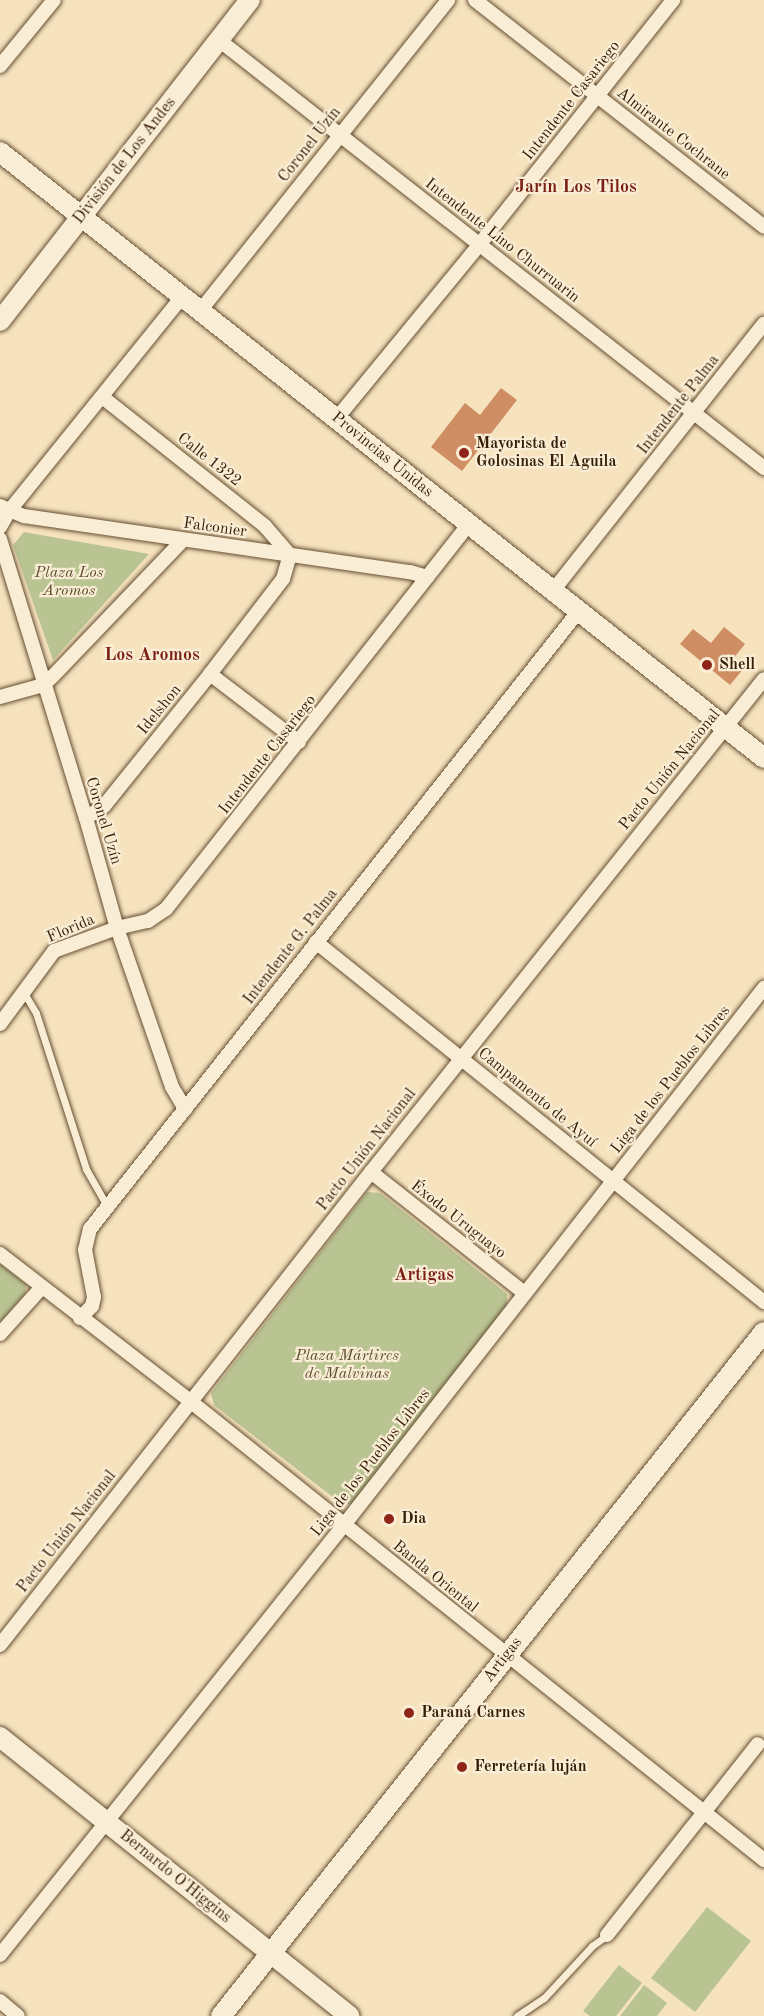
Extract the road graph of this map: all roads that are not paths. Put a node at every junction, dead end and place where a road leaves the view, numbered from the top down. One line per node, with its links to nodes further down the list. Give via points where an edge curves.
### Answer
1 (54, 0): 7 (street)
2 (250, 0): 6 (street, División de Los Andes)
3 (448, 0): 9 (street, Coronel Uzín)
4 (475, 0): 8 (street, Almirante Cochrane)
5 (673, 0): 8 (street, Intendente Casariego)
6 (219, 40): 9 (street, Intendente Lino Churruarin); 11 (street, División de Los Andes)
7 (0, 66)
8 (597, 95): 12 (street, Almirante Cochrane); 13 (street, Intendente Casariego)
9 (339, 134): 13 (street, Intendente Lino Churruarin); 15 (street, Coronel Uzín)
10 (0, 152): 11 (street, Provincias Unidas)
11 (81, 217): 14 (street, Provincias Unidas); 16 (street, División de Los Andes)
12 (764, 227)
13 (479, 245): 19 (street, Intendente Lino Churruarin); 20 (street, Intendente Casariego)
14 (182, 297): 15 (street, Provincias Unidas); 18 (street)
15 (200, 311): 20 (street, Provincias Unidas)
16 (0, 321)
17 (764, 324): 19 (street, Intendente Palma)
18 (102, 397): 22 (street); 27 (street, Calle 1322, via 266,526)
19 (694, 413): 21 (street, Intendente Lino Churruarin); 29 (street, Intendente Palma)
20 (337, 418): 23 (street, Provincias Unidas)
21 (764, 468)
22 (5, 508): 24 (street); 26 (street, Falconier, via 24,516)
23 (469, 524): 28 (street); 29 (street, Provincias Unidas)
24 (0, 527)
25 (0, 539): 33 (street, Coronel Uzín)
26 (183, 540): 27 (street, Falconier); 33 (street)
27 (290, 555): 28 (street, Falconier); 31 (street, Idelshon, via 283,579)
28 (427, 577): 36 (street, Intendente Casariego)
29 (552, 592): 30 (street, Provincias Unidas)
30 (578, 612): 35 (street, Provincias Unidas); 40 (street, Intendente G. Palma)
31 (210, 674): 36 (street); 38 (street, Idelshon, via 104,806)
32 (764, 679): 35 (street, Pacto Unión Nacional)
33 (43, 685): 34 (street); 38 (street, Coronel Uzín)
34 (0, 697)
35 (725, 728): 37 (street, Provincias Unidas); 44 (street, Pacto Unión Nacional)
36 (299, 742): 39 (street, Intendente Casariego, via 160,915)
37 (764, 758)
38 (86, 818): 39 (street, Coronel Uzín)
39 (117, 928): 42 (street, Florida, via 54,951); 45 (street, Coronel Uzín, via 172,1088)
40 (316, 942): 44 (street, Campamento de Ayuí); 45 (street, Intendente G. Palma)
41 (764, 988): 47 (street, Liga de los Pueblos Libres)
42 (24, 993): 43 (street, Florida); 48 (lane, via 36,1013 86,1169)
43 (0, 1024)
44 (462, 1058): 46 (street, Pacto Unión Nacional); 47 (street, Campamento de Ayuí)
45 (185, 1109): 48 (street, Intendente G. Palma)
46 (371, 1172): 51 (street, Éxodo Uruguayo); 56 (street, Pacto Unión Nacional)
47 (613, 1181): 51 (street, Liga de los Pueblos Libres); 52 (street, Campamento de Ayuí)
48 (107, 1206): 53 (street, Intendente G. Palma, via 86,1238 94,1298)
49 (0, 1254): 50 (street, Banda Oriental)
50 (42, 1287): 53 (street, Banda Oriental); 55 (street)
51 (524, 1293): 57 (street, Liga de los Pueblos Libres)
52 (764, 1302)
53 (80, 1318): 56 (street, Banda Oriental)
54 (764, 1332): 59 (street, Artigas)
55 (0, 1334)
56 (190, 1401): 57 (street, Banda Oriental); 58 (street, Pacto Unión Nacional)
57 (344, 1525): 59 (street, Banda Oriental); 63 (street, Liga de los Pueblos Libres)
58 (0, 1645)
59 (506, 1655): 62 (street, Banda Oriental); 66 (street, Artigas)
60 (0, 1737): 63 (street, Bernardo O'Higgins)
61 (758, 1744): 62 (street)
62 (705, 1812): 64 (street, Banda Oriental); 65 (street)
63 (108, 1823): 66 (street, Bernardo O'Higgins); 67 (street, Liga de los Pueblos Libres)
64 (764, 1860)
65 (607, 1935): 72 (lane, via 544,1998)
66 (270, 1953): 70 (street, Artigas); 71 (street, Bernardo O'Higgins)
67 (0, 1955)
68 (0, 2001): 69 (street)
69 (18, 2016)
70 (221, 2016)
71 (349, 2016)
72 (517, 2016)

